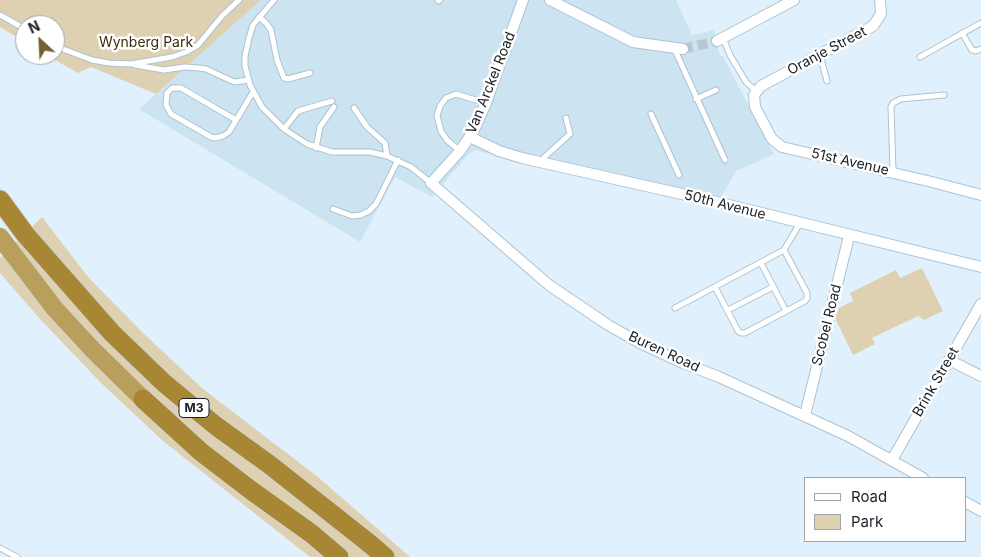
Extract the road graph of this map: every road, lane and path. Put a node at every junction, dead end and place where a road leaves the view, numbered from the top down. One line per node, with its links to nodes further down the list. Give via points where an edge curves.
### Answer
1 (239, 0): 19 (lane, via 198,45 172,57)
2 (274, 0): 9 (lane)
3 (523, 0): 28 (street, Van Arckel Road)
4 (550, 0): 7 (street)
5 (794, 0): 13 (street)
6 (880, 0): 17 (street, Oranje Street, via 881,14 873,26)
7 (564, 3): 14 (street, via 633,42)
8 (0, 15): 11 (lane)
9 (259, 17): 20 (lane, via 271,30 284,78); 21 (lane, via 247,46)
10 (981, 23): 12 (lane)
11 (15, 24)
12 (962, 34): 15 (lane, via 972,50); 18 (lane)
13 (720, 40): 24 (lane, via 746,82)
14 (679, 48): 27 (lane)
15 (981, 49)
16 (65, 50): 19 (lane, via 110,64)
17 (820, 55): 22 (lane); 24 (street, Oranje Street)
18 (920, 57)
19 (130, 64): 21 (lane, via 164,70 200,68 232,82)
20 (310, 73)
21 (248, 80): 25 (lane)
22 (827, 81)
23 (716, 90): 27 (lane)
24 (756, 91): 41 (street, 51st Avenue, via 755,107 778,145)
25 (253, 92): 32 (lane); 33 (lane, via 262,107)
26 (944, 95): 41 (lane, via 901,99 893,103)
27 (696, 99): 39 (lane)
28 (486, 103): 34 (street, Van Arckel Road); 36 (lane, via 456,94 446,98 440,106 441,131)
29 (354, 108): 37 (lane, via 367,127 385,143)
30 (651, 114): 42 (lane)
31 (566, 118): 40 (lane, via 570,134)
32 (236, 120): 32 (lane, via 226,134 211,137 171,114 166,105 167,93 172,88 181,88)
33 (284, 129): 35 (lane); 35 (lane, via 298,112 333,104 320,127)
34 (470, 137): 36 (street, Van Arckel Road); 40 (street, 50th Avenue, via 499,151)
35 (316, 148): 37 (lane)
36 (460, 151): 43 (street, Van Arckel Road)
37 (387, 156): 38 (lane)
38 (398, 160): 43 (lane); 46 (lane, via 376,204 369,211 352,216)
39 (725, 160)
40 (539, 162): 47 (street, 50th Avenue)
41 (892, 172): 44 (street, 51st Avenue)
42 (679, 175)
43 (432, 183): 62 (street, Buren Road, via 549,285 608,325 682,363)
44 (981, 196)
45 (0, 200): 70 (highway, M3, via 25,234 112,333 164,383)
46 (333, 209)
47 (800, 224): 48 (street, 50th Avenue); 50 (lane)
48 (849, 236): 52 (street, 50th Avenue); 62 (street, Scobel Road)
49 (0, 237): 61 (highway, M3, via 55,308)
50 (784, 250): 51 (lane); 58 (lane, via 808,296)
51 (760, 263): 53 (lane); 54 (lane)
52 (981, 268)
53 (715, 286): 56 (lane); 57 (lane)
54 (773, 286): 57 (lane); 58 (lane)
55 (981, 304): 59 (street, Brink Street)
56 (675, 308)
57 (728, 310): 58 (lane, via 738,331 743,333)
58 (786, 311)
59 (949, 360): 60 (street); 63 (street, Brink Street)
60 (981, 376)
61 (143, 399): 69 (highway, M3, via 201,452)
62 (805, 415): 63 (street, Buren Road)
63 (892, 460): 64 (street, Buren Road)
64 (921, 477)
65 (966, 503): 66 (street)
66 (981, 511)
67 (0, 548): 68 (lane)
68 (16, 557)
69 (339, 557)
70 (385, 557)

